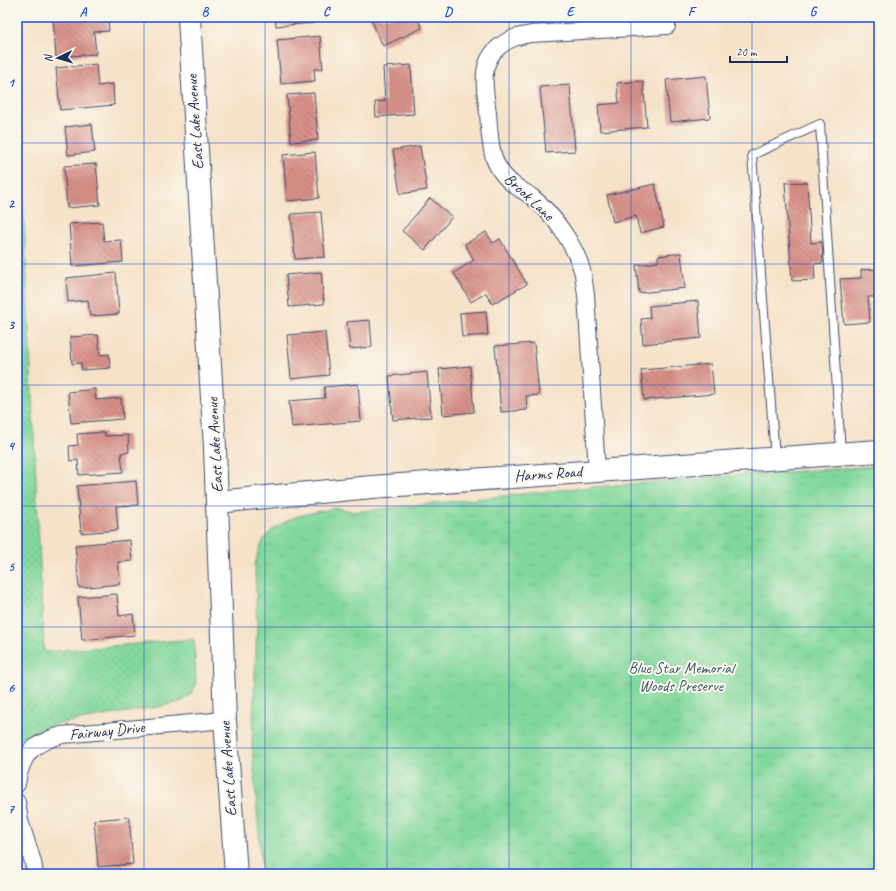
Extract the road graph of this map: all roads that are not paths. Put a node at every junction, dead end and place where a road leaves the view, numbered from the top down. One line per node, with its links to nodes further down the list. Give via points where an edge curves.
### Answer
1 (189, 17): 7 (main road, East Lake Avenue)
2 (667, 26): 6 (street, Brook Lane, via 516,37 495,50 485,70 490,140 495,161 504,176 532,197 559,226 570,242 583,273)
3 (879, 451): 4 (main road, Harms Road)
4 (842, 453): 5 (main road, Harms Road); 5 (lane, via 820,124 752,155)
5 (775, 458): 6 (main road, Harms Road)
6 (597, 470): 7 (main road, Harms Road)
7 (218, 502): 8 (main road, East Lake Avenue)
8 (225, 720): 9 (street, Fairway Drive, via 62,735 32,748 23,763); 12 (main road, East Lake Avenue)
9 (17, 784)
10 (17, 802): 11 (street)
11 (35, 874)
12 (236, 874)

